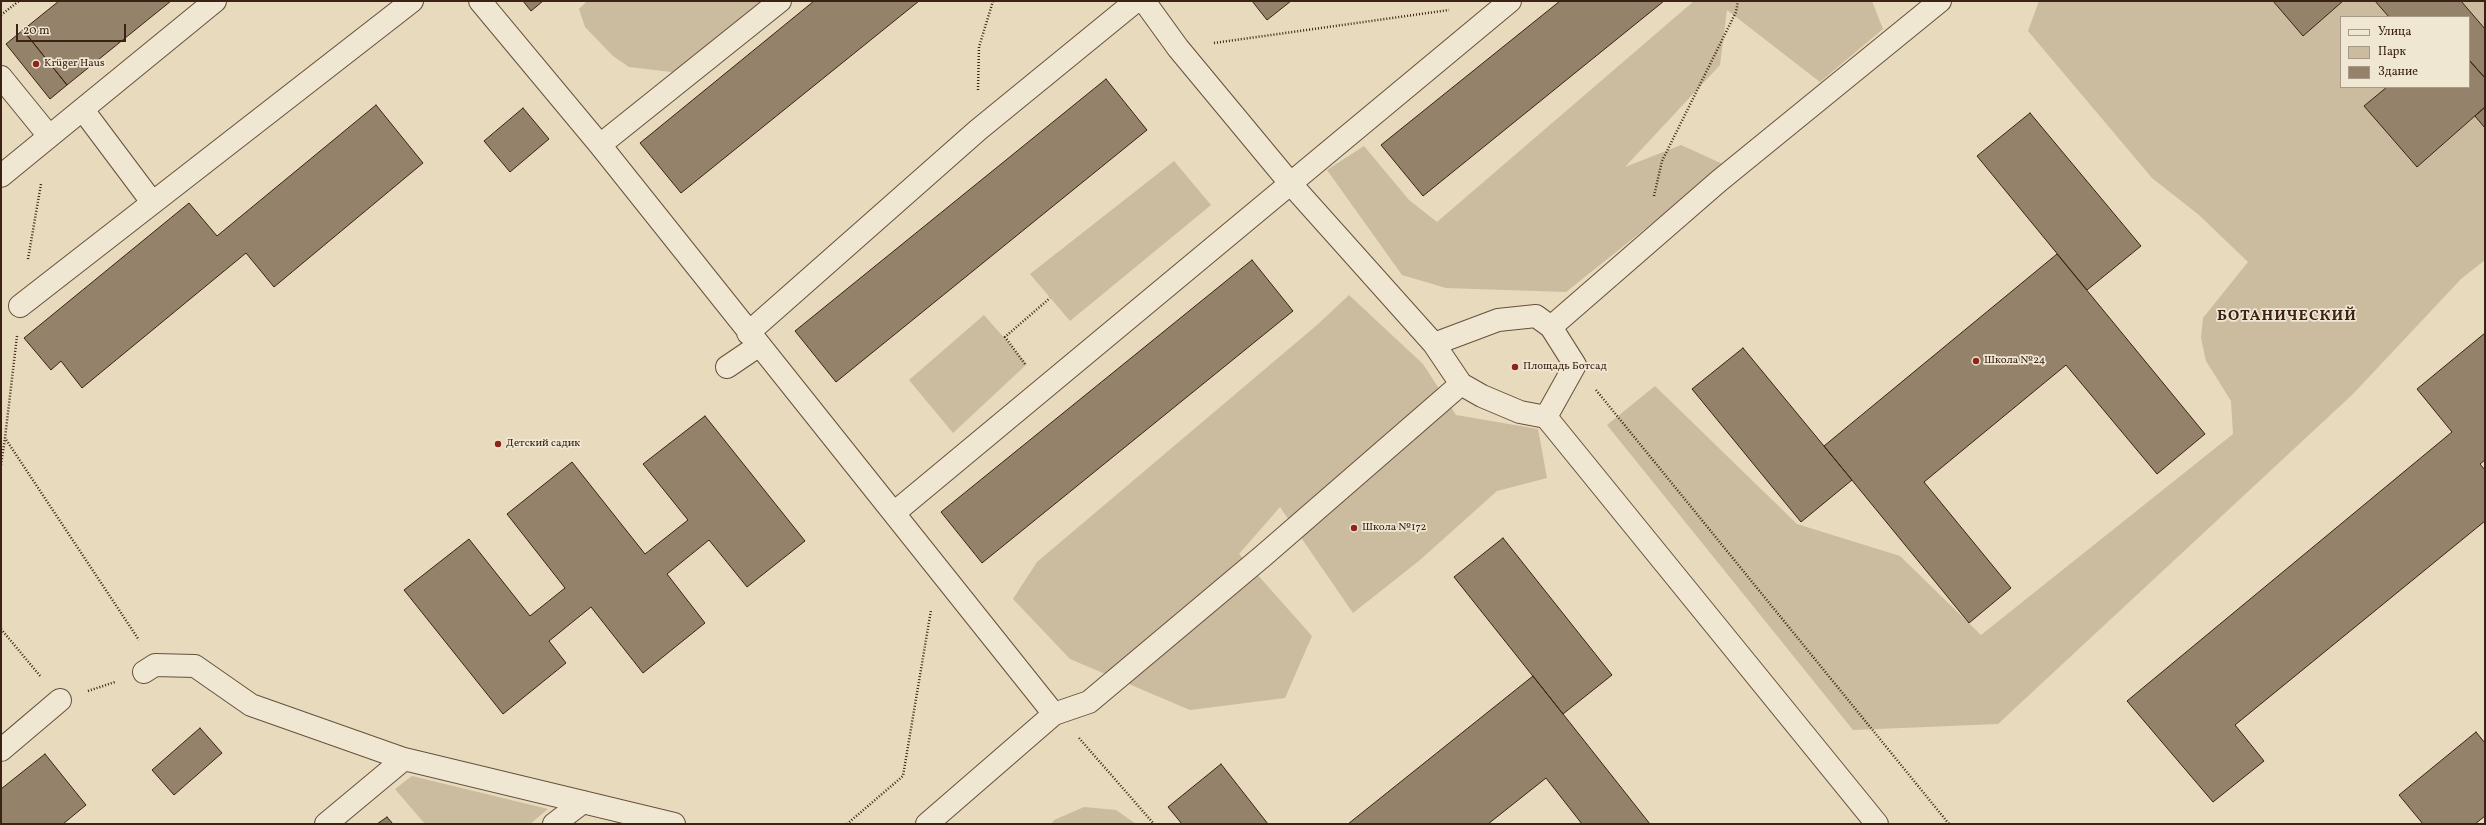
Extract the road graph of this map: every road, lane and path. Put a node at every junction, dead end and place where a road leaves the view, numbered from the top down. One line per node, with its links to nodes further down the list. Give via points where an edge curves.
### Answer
1 (19, 1): 13 (path)
2 (215, 1): 16 (street)
3 (412, 1): 24 (street)
4 (480, 1): 19 (street)
5 (780, 1): 19 (street)
6 (993, 1): 17 (path, via 979,47)
7 (1136, 1): 17 (street)
8 (1144, 1): 14 (street)
9 (1510, 1): 22 (street)
10 (1738, 1): 23 (path, via 1736,12 1662,161)
11 (1940, 1): 27 (street, via 1719,181)
12 (1454, 10): 14 (path)
13 (1, 15)
14 (1178, 48): 22 (street)
15 (1, 77): 18 (street)
16 (83, 110): 18 (street); 24 (street)
17 (978, 130): 28 (street)
18 (49, 136): 20 (street)
19 (600, 145): 28 (street)
20 (1, 176)
21 (41, 182): 26 (path)
22 (1290, 183): 29 (street); 33 (street)
23 (1654, 200)
24 (152, 202): 26 (street)
25 (1050, 298): 33 (path, via 1004,338)
26 (20, 306): 36 (path)
27 (1551, 327): 29 (street, via 1536,316 1498,320); 30 (street)
28 (753, 339): 31 (street); 39 (street)
29 (1434, 344): 32 (street)
30 (1576, 365): 34 (street); 55 (path)
31 (727, 367)
32 (1461, 384): 34 (street, via 1520,412); 44 (street, via 1263,556 1089,702)
33 (1044, 387): 39 (street)
34 (1546, 417): 54 (street)
35 (1, 436): 36 (path)
36 (5, 438): 37 (path); 38 (path); 42 (path)
37 (1, 440)
38 (1, 465)
39 (894, 513): 44 (street)
40 (932, 606): 51 (path, via 904,776)
41 (1, 629): 43 (path)
42 (150, 668): 43 (path); 46 (street, via 195,666 252,705)
43 (60, 700): 45 (street)
44 (1054, 714): 52 (street); 53 (path, via 1082,740)
45 (1, 750)
46 (404, 759): 47 (street); 48 (street)
47 (583, 802): 49 (street); 50 (street)
48 (326, 824)
49 (554, 824)
50 (674, 824)
51 (847, 824)
52 (926, 824)
53 (1154, 824)
54 (1877, 824)
55 (1949, 824)

